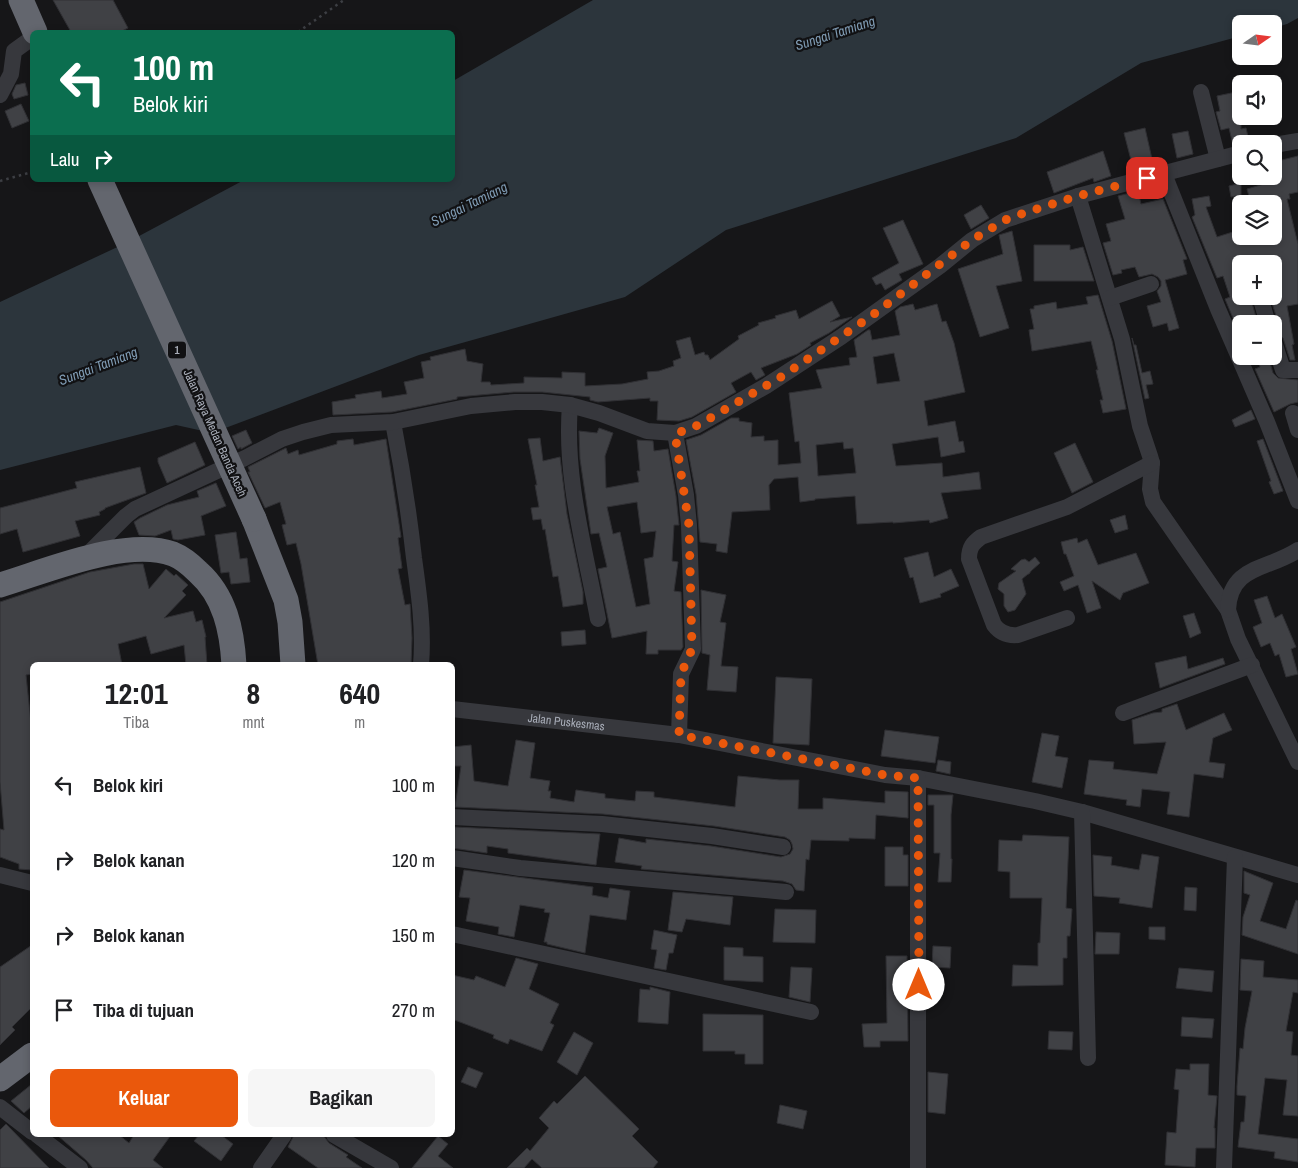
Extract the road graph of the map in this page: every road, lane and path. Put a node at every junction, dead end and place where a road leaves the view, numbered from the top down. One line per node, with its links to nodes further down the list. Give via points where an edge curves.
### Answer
1 (21, 0): 3 (highway)
2 (344, 0): 4 (path)
3 (34, 30)
4 (301, 30)
5 (30, 39): 7 (street, via 14,51 9,81)
6 (1201, 92): 11 (street)
7 (0, 95)
8 (1298, 141): 9 (street)
9 (1282, 144)
10 (1232, 155): 11 (street)
11 (1218, 159): 13 (street)
12 (30, 173): 14 (path)
13 (1164, 174): 16 (street); 27 (street)
14 (0, 181)
15 (101, 182): 35 (highway, Jalan Raya Medan Banda Aceh / 1, bridge, via 254,519 286,600)
16 (1078, 196): 18 (street); 25 (street, via 1024,213 989,229 841,338 766,386 696,426)
17 (1151, 284): 18 (street)
18 (1110, 298): 26 (street, via 1140,426)
19 (1281, 365): 20 (street, via 1283,370)
20 (1298, 370)
21 (570, 405): 23 (street, via 515,402 470,406); 25 (street, via 648,431); 33 (street, via 568,442 573,491)
22 (1293, 412): 24 (street)
23 (393, 422): 29 (street, via 332,425 282,439 135,509); 36 (street, via 421,610)
24 (1298, 430)
25 (675, 434): 40 (street, via 689,525 692,649 681,674)
26 (1152, 463): 31 (street, via 1150,490 1153,502); 32 (street, via 1067,507 981,537 969,551 969,559 998,630 1018,634)
27 (1296, 491)
28 (1298, 550): 31 (street, via 1235,582)
29 (82, 560): 30 (highway); 34 (highway, via 121,550 146,549 174,555 186,562 208,581 221,602 228,621)
30 (0, 585)
31 (1228, 610): 37 (street)
32 (1067, 618)
33 (598, 619)
34 (234, 662)
35 (293, 662)
36 (421, 662)
37 (1252, 665): 39 (street); 41 (street)
38 (455, 710): 40 (street, Jalan Puskesmas)
39 (1123, 713)
40 (679, 735): 42 (street, Jalan Puskesmas, via 885,775)
41 (1298, 762)
42 (918, 778): 43 (street, Jalan Puskesmas); 65 (street)
43 (1082, 812): 47 (street, Jalan Puskesmas); 55 (street)
44 (455, 817): 45 (street, via 602,824)
45 (783, 847)
46 (455, 858): 51 (street, via 520,868)
47 (1235, 858): 49 (street, Jalan Puskesmas); 66 (street)
48 (0, 875): 50 (street)
49 (1298, 875)
50 (30, 882)
51 (786, 892)
52 (455, 935): 53 (street)
53 (811, 1012)
54 (30, 1056): 56 (highway)
55 (1088, 1058)
56 (0, 1079)
57 (0, 1107): 58 (street)
58 (30, 1130)
59 (40, 1137): 62 (street)
60 (283, 1137): 63 (street)
61 (337, 1137): 64 (street)
62 (80, 1168)
63 (261, 1168)
64 (391, 1168)
65 (918, 1168)
66 (1224, 1168)

